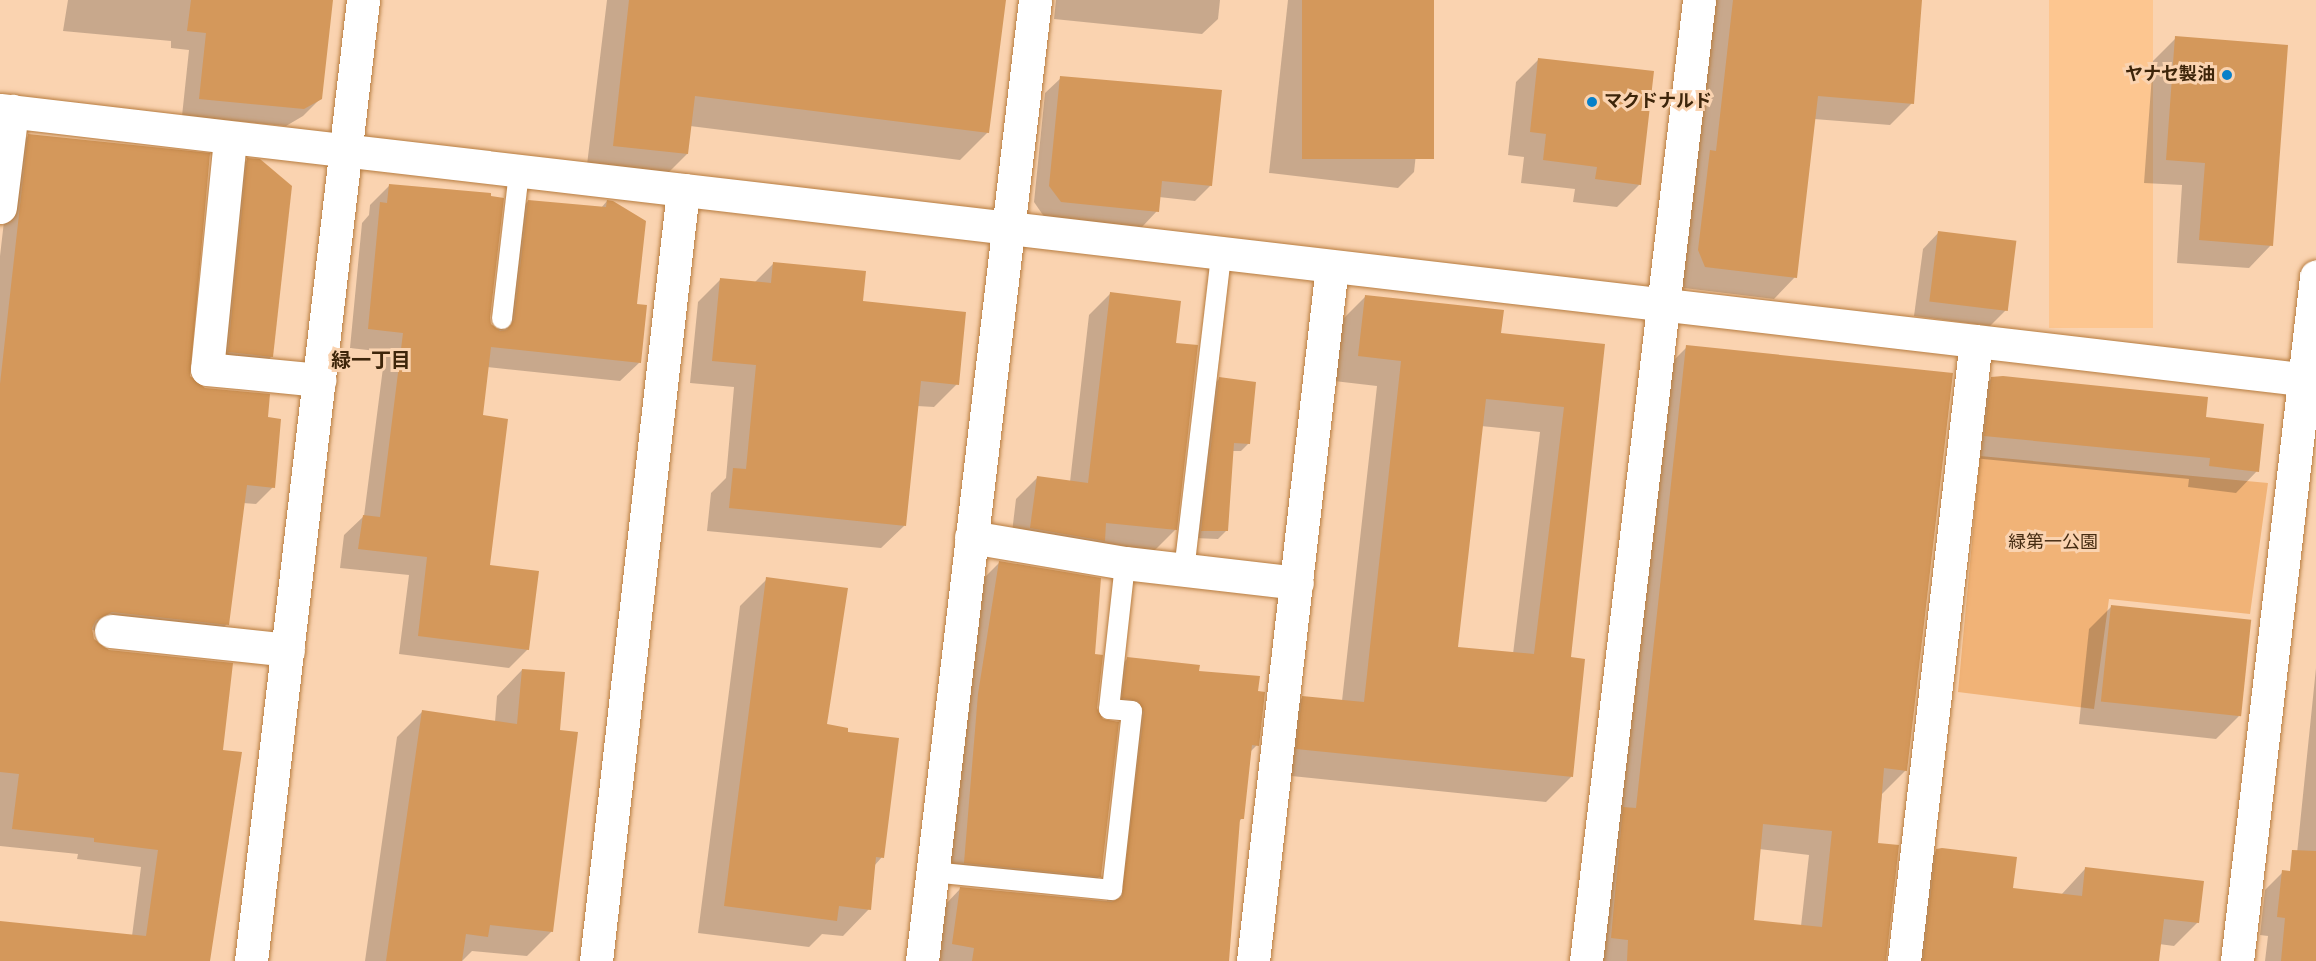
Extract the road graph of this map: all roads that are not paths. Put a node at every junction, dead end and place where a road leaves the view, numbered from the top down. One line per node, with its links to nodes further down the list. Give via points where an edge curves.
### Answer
1 (363, 0): 6 (street)
2 (1035, 0): 10 (street)
3 (1698, 0): 14 (street)
4 (6, 110): 5 (street); 9 (street)
5 (230, 139): 6 (street); 17 (street, via 207,369)
6 (345, 152): 7 (street); 17 (street)
7 (519, 171): 8 (street); 15 (lane)
8 (683, 190): 10 (street); 27 (street)
9 (0, 207)
10 (1008, 228): 11 (street); 19 (street)
11 (1221, 254): 12 (street); 21 (lane)
12 (1332, 266): 14 (street); 22 (street)
13 (2316, 277): 18 (street)
14 (1663, 305): 16 (street); 30 (street)
15 (502, 319)
16 (1976, 341): 18 (street); 31 (street)
17 (319, 380): 24 (street)
18 (2310, 380): 32 (street)
19 (971, 537): 20 (street); 25 (street)
20 (1125, 563): 21 (street); 25 (lane, via 1109,709 1132,711 1112,890)
21 (1184, 571): 22 (street)
22 (1297, 583): 29 (street)
23 (111, 631): 24 (street)
24 (288, 650): 26 (street)
25 (932, 872): 28 (street)
26 (251, 961)
27 (596, 961)
28 (922, 961)
29 (1253, 961)
30 (1586, 961)
31 (1904, 961)
32 (2237, 961)

